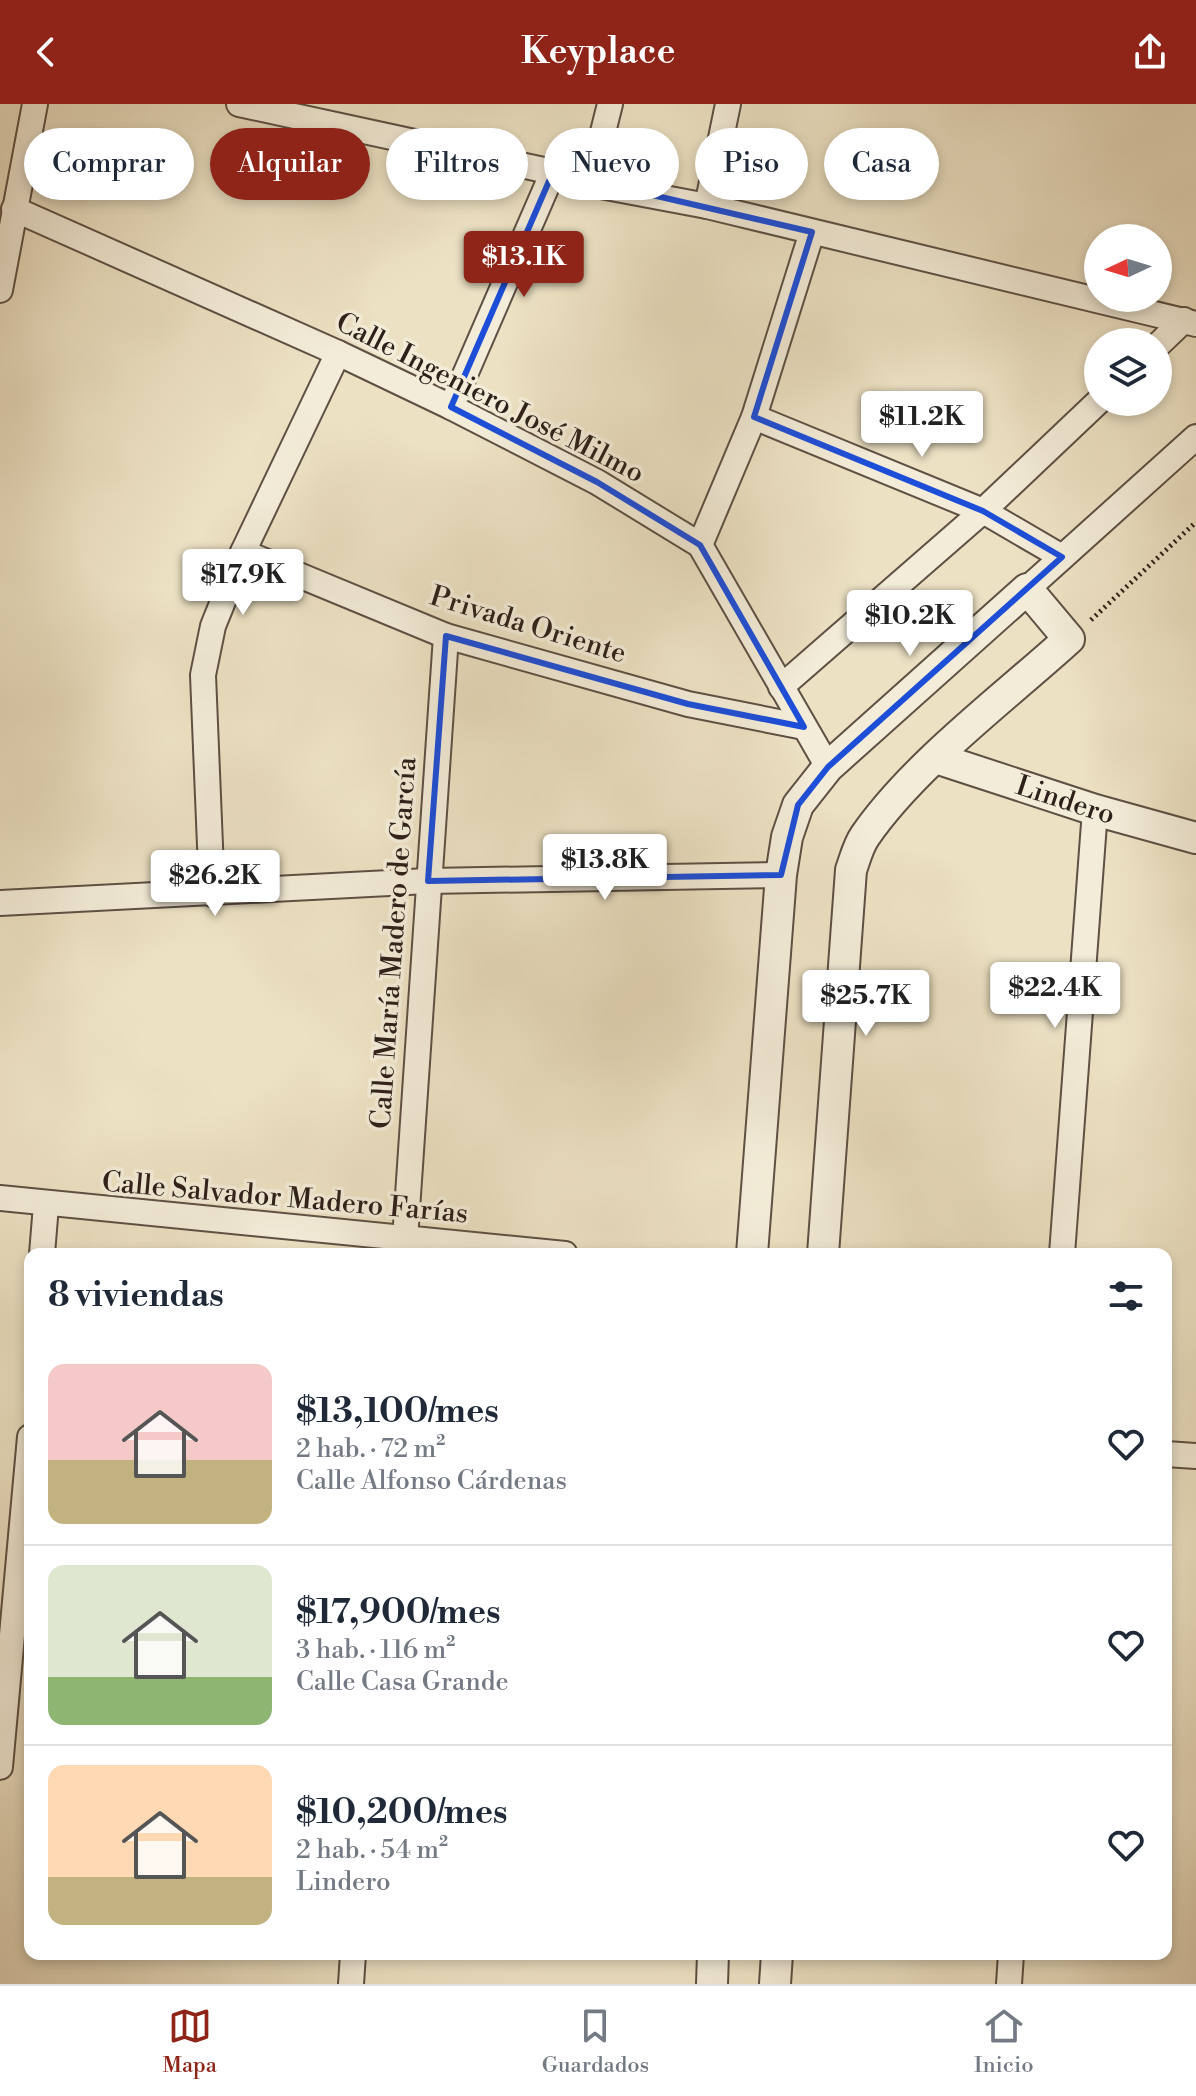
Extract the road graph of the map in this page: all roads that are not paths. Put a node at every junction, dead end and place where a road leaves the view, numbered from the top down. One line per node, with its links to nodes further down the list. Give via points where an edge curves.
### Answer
1 (35, 104): 10 (street)
2 (239, 104): 6 (street)
3 (610, 104): 5 (street)
4 (728, 104): 9 (street)
5 (604, 128)
6 (544, 170)
7 (544, 193): 16 (street)
8 (675, 200): 9 (street)
9 (707, 206): 11 (street)
10 (14, 209): 12 (street); 15 (street, Calle Ingeniero José Milmo)
11 (812, 232): 13 (street); 18 (street)
12 (0, 290)
13 (1190, 322): 14 (street)
14 (1172, 335)
15 (338, 353): 16 (street, Calle Ingeniero José Milmo); 22 (street)
16 (451, 407): 21 (street, Calle Ingeniero José Milmo, via 597,482)
17 (1084, 415): 20 (street)
18 (754, 417): 20 (street); 21 (street)
19 (1196, 437): 23 (street)
20 (983, 511): 23 (street); 26 (street)
21 (700, 545): 26 (street, Calle Ingeniero José Milmo)
22 (243, 552): 25 (street, Privada Oriente); 34 (street, via 213,626 203,675)
23 (1062, 557): 24 (street)
24 (1048, 614): 28 (street); 29 (street)
25 (446, 636): 27 (street, Privada Oriente, via 688,704); 33 (street, Calle María Madero de García)
26 (781, 687): 27 (street, Calle Ingeniero José Milmo)
27 (804, 727): 29 (street, Calle Ingeniero José Milmo)
28 (936, 758): 30 (street, Lindero); 42 (street, via 863,839 851,870)
29 (828, 767): 32 (street, via 798,805)
30 (1095, 810): 31 (street, Lindero); 43 (street)
31 (1196, 838)
32 (781, 875): 33 (street); 41 (street)
33 (428, 881): 34 (street); 38 (street, Calle María Madero de García)
34 (212, 894): 35 (street)
35 (0, 903)
36 (0, 1198): 37 (street, Calle Salvador Madero Farías)
37 (46, 1205): 38 (street, Calle Salvador Madero Farías); 39 (street)
38 (404, 1247): 40 (street, Calle Salvador Madero Farías)
39 (42, 1248)
40 (427, 1248)
41 (752, 1248)
42 (823, 1248)
43 (1062, 1248)
44 (1172, 1454): 45 (street)
45 (1196, 1456)
46 (24, 1488): 47 (street)
47 (18, 1538): 48 (street)
48 (0, 1767)
49 (353, 1960): 53 (street)
50 (713, 1960): 54 (street)
51 (777, 1960): 55 (street)
52 (1011, 1960): 56 (street)
53 (351, 1984)
54 (712, 1984)
55 (775, 1984)
56 (1009, 1984)

